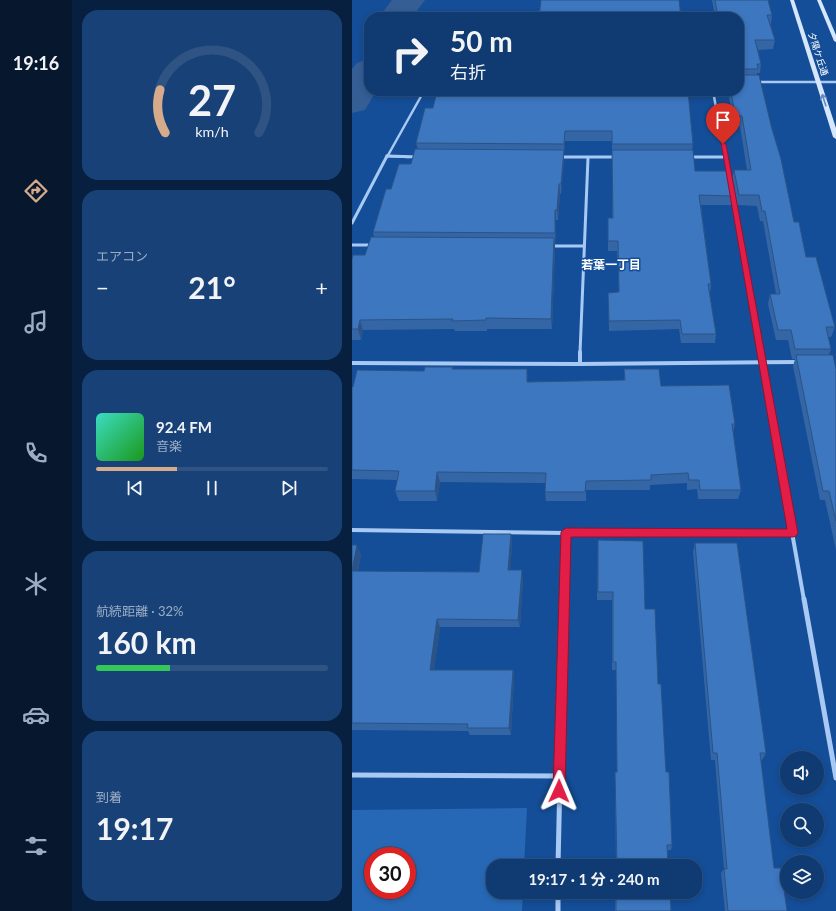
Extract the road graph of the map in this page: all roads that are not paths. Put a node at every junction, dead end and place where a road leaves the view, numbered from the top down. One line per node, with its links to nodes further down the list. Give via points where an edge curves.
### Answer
1 (792, 0): 5 (main road, 夕陽ケ丘通)
2 (819, 0): 3 (main road, 夕陽ケ丘通)
3 (836, 41)
4 (754, 82): 5 (street)
5 (819, 82): 6 (street); 9 (main road, 夕陽ケ丘通, one-way to 5)
6 (836, 82)
7 (421, 96): 10 (street)
8 (715, 96): 15 (street)
9 (836, 137)
10 (387, 156): 11 (street); 17 (street)
11 (426, 156)
12 (557, 157): 16 (street)
13 (619, 157): 16 (street)
14 (687, 157): 15 (street)
15 (725, 157): 22 (street)
16 (588, 158): 21 (street)
17 (352, 223)
18 (352, 245): 19 (street)
19 (376, 245)
20 (544, 246): 21 (street)
21 (584, 246): 25 (street)
22 (763, 362): 23 (street); 25 (street); 28 (street)
23 (807, 362)
24 (352, 363): 25 (street)
25 (580, 364)
26 (352, 530): 27 (street)
27 (566, 532): 28 (street); 30 (street)
28 (793, 533): 31 (street)
29 (352, 775): 30 (street)
30 (559, 776): 32 (street)
31 (836, 778)
32 (558, 859)
33 (558, 899): 34 (street)
34 (558, 911)

